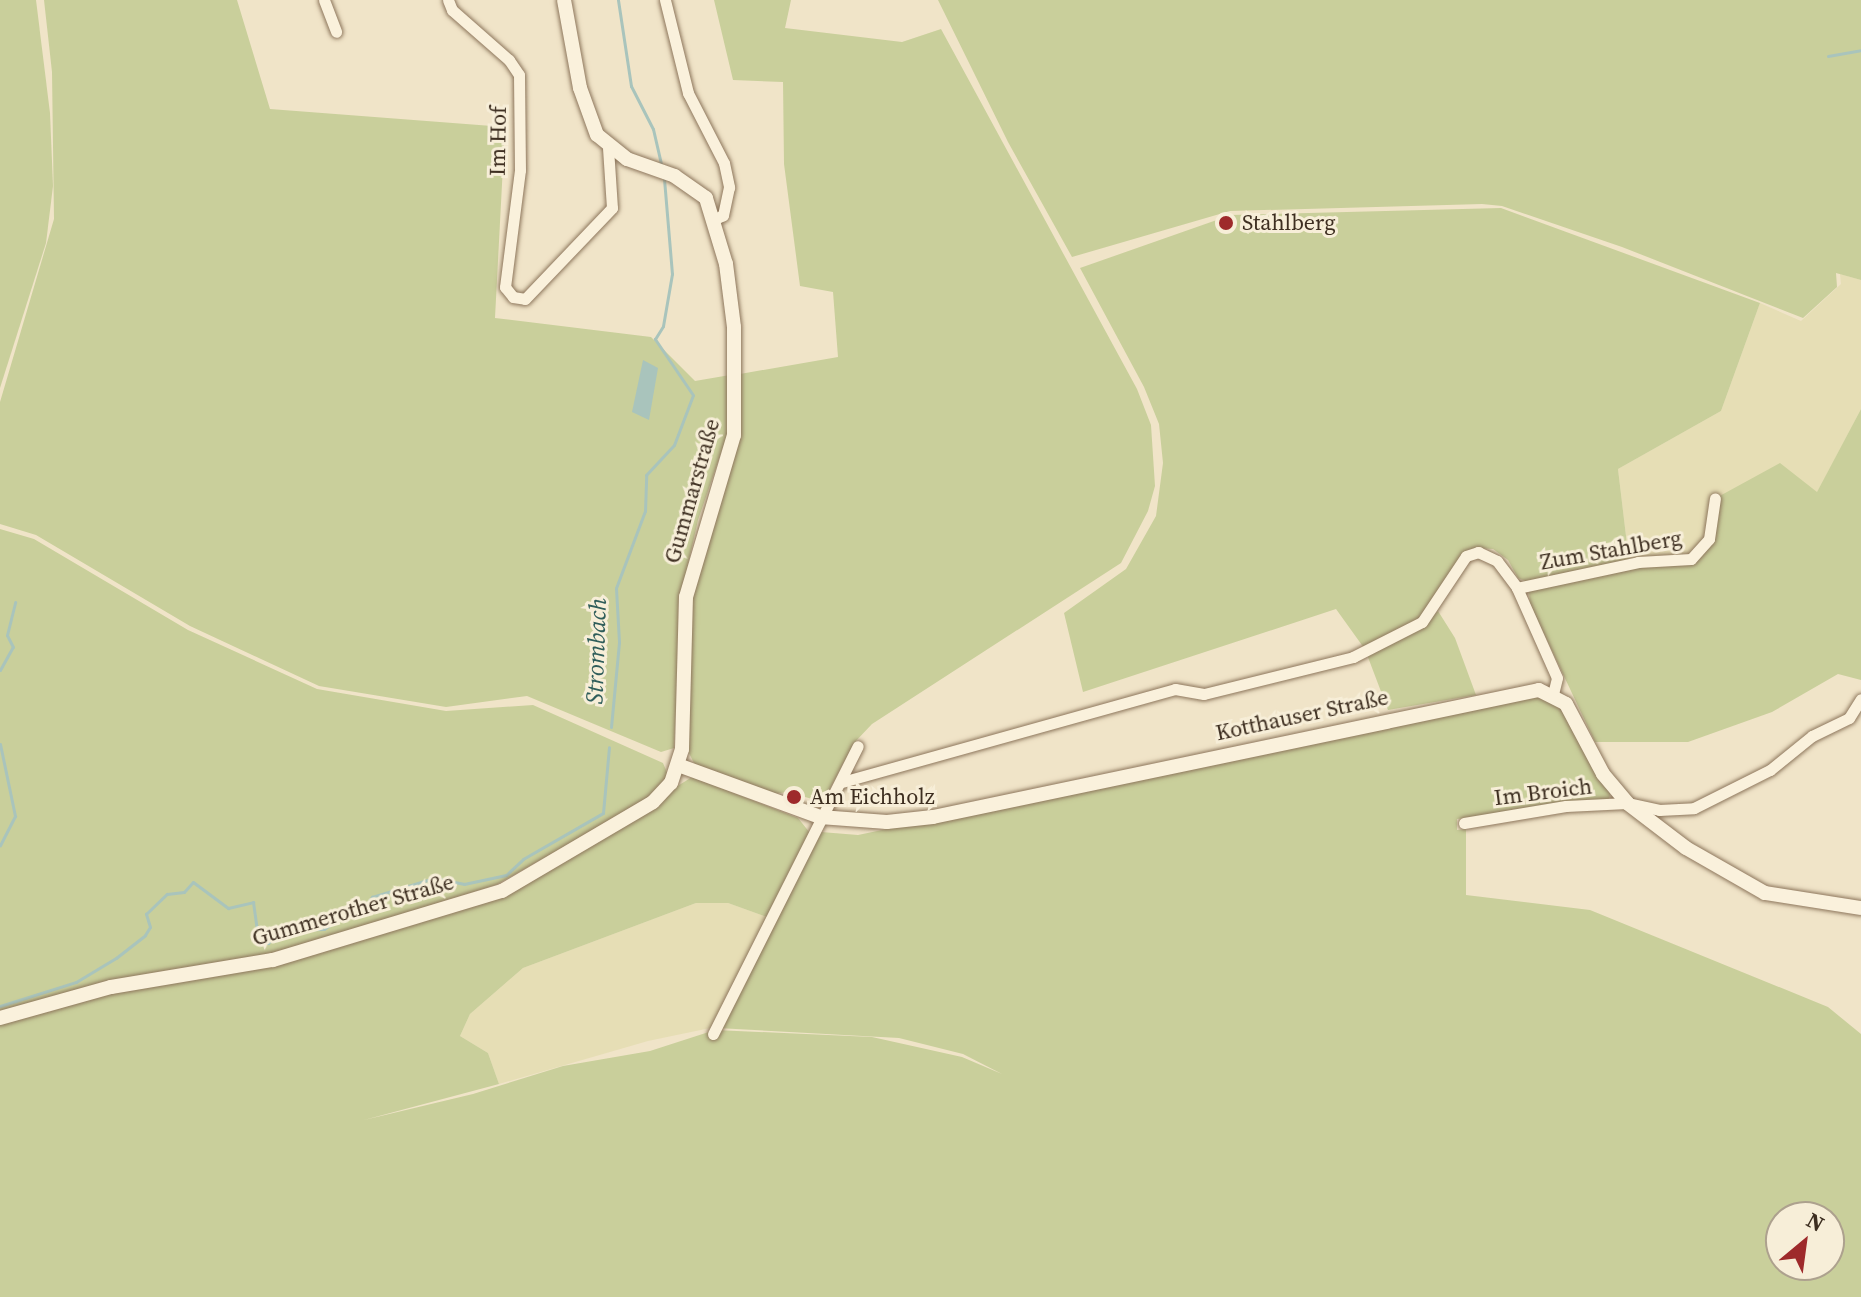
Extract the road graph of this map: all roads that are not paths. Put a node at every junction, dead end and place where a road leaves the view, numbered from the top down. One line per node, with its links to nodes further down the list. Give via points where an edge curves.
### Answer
1 (324, 0): 5 (street)
2 (448, 0): 6 (street, Im Hof, via 452,10 517,68 520,170 505,287 513,297 525,299 612,208)
3 (564, 0): 6 (street, via 580,88 597,135)
4 (665, 0): 7 (street, via 688,93 724,163 729,187 723,215)
5 (336, 32)
6 (608, 148): 7 (street, Gummarstraße, via 691,184)
7 (715, 219): 13 (street, Gummarstraße, via 734,327 736,414 686,597)
8 (1715, 498): 9 (street, Zum Stahlberg, via 1709,539 1691,559 1638,562)
9 (1517, 588): 10 (street, via 1557,678); 14 (street, via 1497,561 1478,552 1466,556 1422,622 1353,657 1204,694 1175,689)
10 (1553, 694): 15 (street, via 1576,718 1603,774); 16 (street, Kotthauser Straße, via 1528,691 1389,718 933,817 887,822)
11 (1861, 699): 15 (street, Im Broich, via 1849,718 1812,736 1770,770 1694,808 1659,810)
12 (858, 746): 14 (street)
13 (678, 765): 16 (street, Kotthauser Straße); 19 (street, Gummerother Straße, via 653,802 502,891 273,960 111,987)
14 (842, 782): 16 (street)
15 (1627, 803): 17 (street, Im Broich, via 1566,806); 18 (street, via 1686,848 1765,893)
16 (820, 817): 20 (street)
17 (1464, 823)
18 (1861, 908)
19 (0, 1018)
20 (713, 1034)

